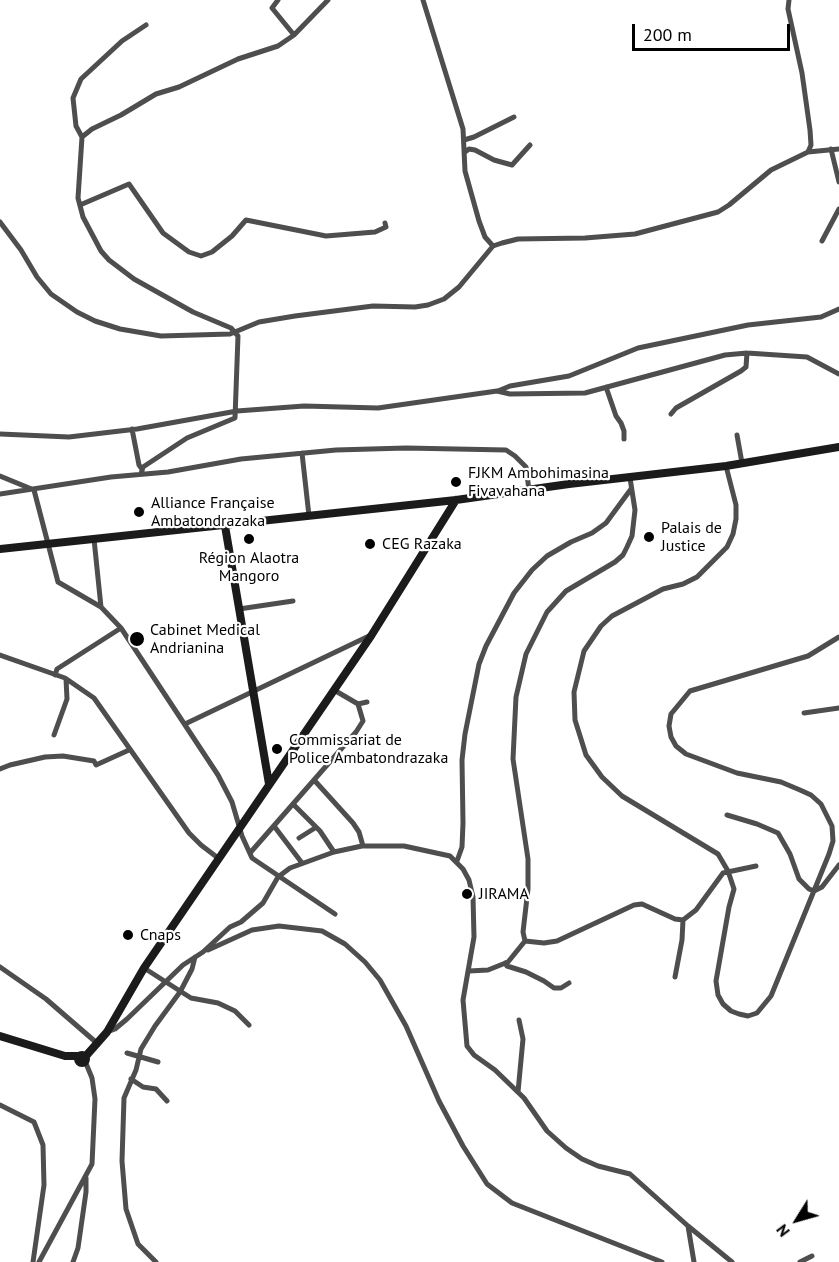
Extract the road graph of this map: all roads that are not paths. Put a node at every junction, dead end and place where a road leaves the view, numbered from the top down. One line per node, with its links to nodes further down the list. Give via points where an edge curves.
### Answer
1 (278, 0): 6 (street, via 272,8)
2 (328, 0): 6 (street)
3 (423, 0): 9 (street, via 448,74)
4 (788, 1): 13 (street, via 810,130)
5 (146, 25): 8 (street, via 81,78 73,98 76,126)
6 (294, 35): 8 (street, via 278,46 156,94)
7 (514, 117): 9 (street)
8 (82, 137): 16 (street)
9 (464, 140): 14 (street)
10 (530, 145): 14 (street, via 512,165 475,150)
11 (831, 148): 12 (street); 13 (street); 15 (street)
12 (839, 149)
13 (808, 152): 21 (street, via 771,170 718,212 635,234 518,239)
14 (465, 153): 21 (street, via 465,171 478,221)
15 (839, 182)
16 (80, 205): 19 (street, via 129,184 163,233 201,256 232,236 246,220 326,236 375,232 386,227); 23 (street, via 93,237 109,260 144,284)
17 (839, 209): 20 (street)
18 (0, 222): 23 (street, via 51,294 95,321 160,336)
19 (385, 223)
20 (822, 241)
21 (493, 246): 23 (street, via 459,287 428,305 373,306 295,316 260,322)
22 (839, 309): 27 (street, via 821,317 748,325 638,348 569,376)
23 (235, 332): 28 (street)
24 (747, 353): 25 (street, via 807,357); 26 (street); 29 (street, via 746,367)
25 (839, 374)
26 (606, 387): 27 (street, via 563,394); 33 (street)
27 (496, 391): 28 (street, via 378,408 304,406)
28 (237, 411): 30 (street); 38 (street, via 235,418 187,438)
29 (670, 414)
30 (132, 429): 31 (street, via 69,437); 38 (street)
31 (0, 435)
32 (736, 435): 36 (street)
33 (624, 439)
34 (839, 447): 36 (street)
35 (302, 453): 38 (street, via 168,472); 43 (street, via 406,448 506,450 525,467); 46 (street)
36 (742, 463): 37 (street)
37 (726, 466): 40 (street); 86 (street, via 736,505 733,534 727,547 697,577 612,615 584,651 574,692 575,720 586,755 602,777 622,796 718,854)
38 (141, 471): 42 (street)
39 (0, 476): 42 (street)
40 (630, 478): 41 (street); 43 (street)
41 (631, 489): 82 (street, via 606,523 547,556 532,570 508,603 486,646 465,734 462,847); 91 (street, via 635,510 632,536 623,555 566,591 547,612 526,654 516,697 513,759 528,860)
42 (34, 490): 44 (street); 49 (street)
43 (529, 490): 45 (street)
44 (0, 494)
45 (456, 500): 46 (street); 55 (street)
46 (309, 516): 47 (street)
47 (225, 526): 48 (street); 53 (street)
48 (94, 539): 49 (street); 52 (street)
49 (48, 544): 50 (street); 52 (street, via 58,582)
50 (0, 549)
51 (293, 602): 53 (street)
52 (101, 607): 54 (street)
53 (239, 609): 61 (street)
54 (121, 628): 58 (street, via 57,669); 66 (street)
55 (370, 636): 60 (street); 61 (street)
56 (839, 637): 88 (street, via 807,656 690,691 671,714 669,726 676,746 686,754 737,773 781,782 820,804 832,826 833,841)
57 (0, 655): 58 (street)
58 (55, 675): 59 (street)
59 (66, 679): 67 (street, via 67,699); 68 (street, via 94,698)
60 (333, 690): 63 (street); 71 (street)
61 (252, 691): 66 (street); 71 (street)
62 (367, 702): 63 (street)
63 (358, 704): 70 (street, via 363,721)
64 (839, 708): 65 (street)
65 (804, 713)
66 (185, 724): 75 (street, via 227,793)
67 (54, 735)
68 (129, 750): 69 (street, via 96,765 94,761 63,756); 81 (street, via 189,833)
69 (0, 769)
70 (315, 781): 72 (street); 78 (street, via 353,823)
71 (269, 784): 75 (street)
72 (294, 805): 74 (street); 76 (street)
73 (727, 815): 88 (street, via 778,833 799,879)
74 (274, 826): 80 (street); 83 (street)
75 (240, 827): 80 (street); 81 (street)
76 (315, 828): 77 (street); 79 (street)
77 (299, 838)
78 (363, 846): 79 (street); 82 (street, via 404,846)
79 (334, 852): 83 (street)
80 (250, 853): 87 (street)
81 (218, 858): 96 (street)
82 (457, 861): 97 (street, via 469,880 473,897 474,937)
83 (302, 863): 87 (street)
84 (839, 865): 88 (street)
85 (756, 866): 86 (street)
86 (728, 871): 88 (street, via 734,889 716,981 723,1004 739,1014 757,1013 771,996); 90 (street)
87 (278, 877): 89 (street); 92 (street, via 263,903)
88 (814, 891)
89 (335, 914)
90 (683, 920): 91 (street, via 642,904 557,941); 98 (street)
91 (525, 941): 94 (street)
92 (202, 952): 93 (street); 122 (street, via 252,930 279,926 322,931 345,945 380,980 462,1146 487,1184 512,1203)
93 (195, 957): 99 (street); 101 (street)
94 (505, 963): 97 (street); 100 (street, via 554,988)
95 (0, 967): 106 (street, via 46,999)
96 (144, 968): 99 (street); 104 (street)
97 (469, 971): 112 (street, via 463,1000 467,1046)
98 (675, 976)
99 (165, 983): 101 (street); 104 (street)
100 (569, 983)
101 (180, 992): 103 (street, via 235,1011); 109 (street, via 154,1026)
102 (519, 1020): 112 (street, via 523,1039)
103 (249, 1025)
104 (107, 1032): 106 (street)
105 (0, 1036): 108 (street, via 65,1056)
106 (98, 1044): 108 (street)
107 (127, 1053): 109 (street)
108 (82, 1057): 115 (street, via 90,1072 95,1099 92,1164)
109 (139, 1057): 110 (street); 111 (street)
110 (158, 1062)
111 (131, 1079): 113 (street, via 156,1089); 121 (street, via 124,1098 126,1209 138,1244)
112 (518, 1092): 116 (street, via 547,1131 566,1148 598,1166 630,1174)
113 (167, 1101)
114 (0, 1105): 118 (street, via 34,1122 43,1145 44,1185)
115 (86, 1178): 119 (street); 120 (street)
116 (688, 1226): 123 (street); 124 (street)
117 (812, 1256): 125 (street)
118 (33, 1262)
119 (39, 1262)
120 (73, 1262)
121 (156, 1262)
122 (662, 1262)
123 (694, 1262)
124 (732, 1262)
125 (800, 1262)

